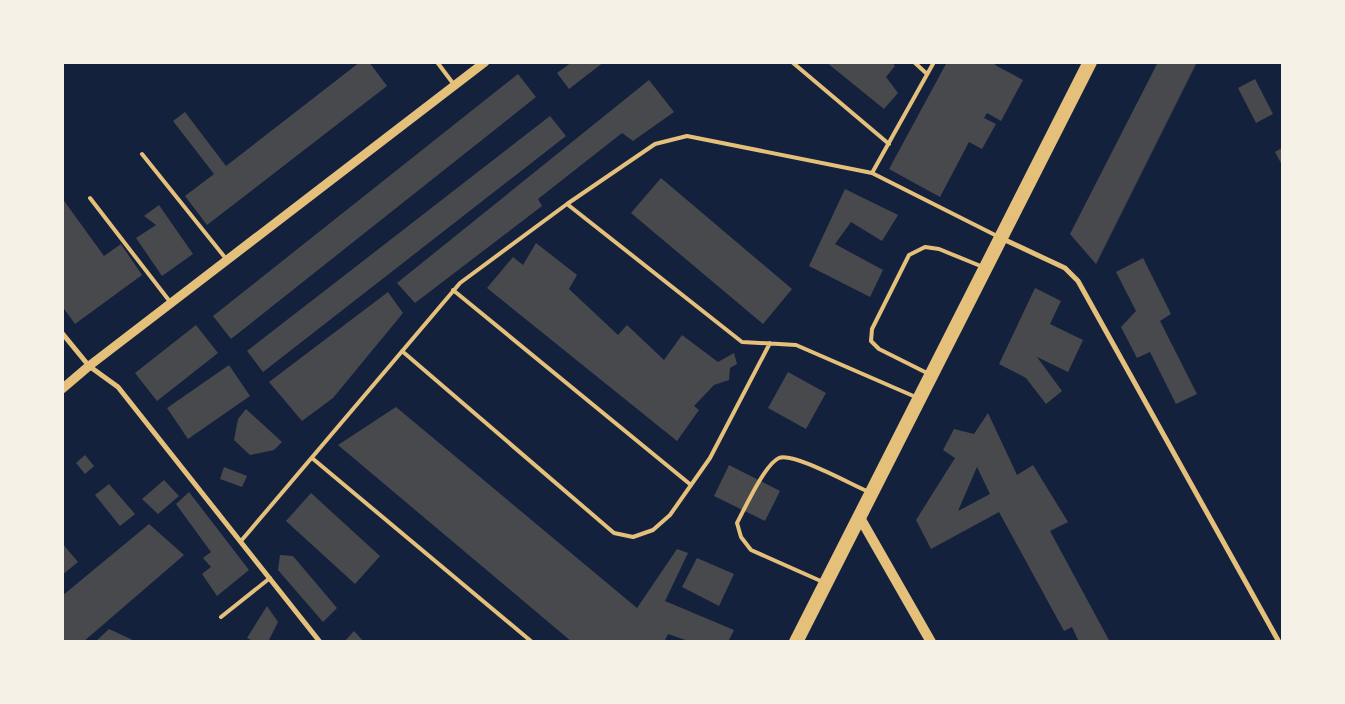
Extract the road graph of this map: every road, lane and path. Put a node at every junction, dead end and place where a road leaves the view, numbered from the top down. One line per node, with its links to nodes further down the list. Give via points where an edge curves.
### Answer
1 (437, 62): 8 (lane)
2 (485, 62): 8 (street)
3 (792, 62): 9 (lane)
4 (914, 62): 7 (lane)
5 (934, 62): 7 (lane)
6 (1090, 62): 14 (highway)
7 (927, 74): 9 (lane)
8 (455, 86): 15 (street)
9 (889, 144): 11 (lane)
10 (142, 154): 15 (lane)
11 (872, 174): 13 (lane, via 687,136 655,144); 14 (lane)
12 (90, 198): 18 (lane)
13 (567, 204): 17 (lane); 20 (lane, via 742,342)
14 (1000, 238): 16 (highway); 38 (street, via 1065,268 1078,281)
15 (227, 260): 18 (street)
16 (985, 268): 23 (highway); 23 (lane, via 940,249 925,247 910,255 872,329 871,341 879,349)
17 (453, 290): 21 (lane); 27 (lane)
18 (172, 303): 22 (street)
19 (62, 333): 22 (street)
20 (770, 343): 25 (lane, via 796,344); 27 (lane, via 710,458)
21 (402, 351): 26 (lane); 27 (lane, via 614,533 633,537 653,530 670,515)
22 (89, 366): 24 (street); 30 (street, via 118,387)
23 (931, 375): 25 (highway)
24 (62, 389)
25 (919, 398): 28 (highway)
26 (312, 458): 30 (lane); 35 (lane)
27 (691, 485)
28 (871, 493): 29 (highway); 32 (lane, via 793,457 779,458 768,469 737,523 740,537 751,550)
29 (859, 516): 32 (highway); 37 (main road)
30 (241, 541): 31 (street)
31 (270, 578): 33 (lane); 34 (street)
32 (825, 583): 36 (highway)
33 (221, 617)
34 (320, 642)
35 (532, 642)
36 (796, 642)
37 (931, 642)
38 (1278, 642)

